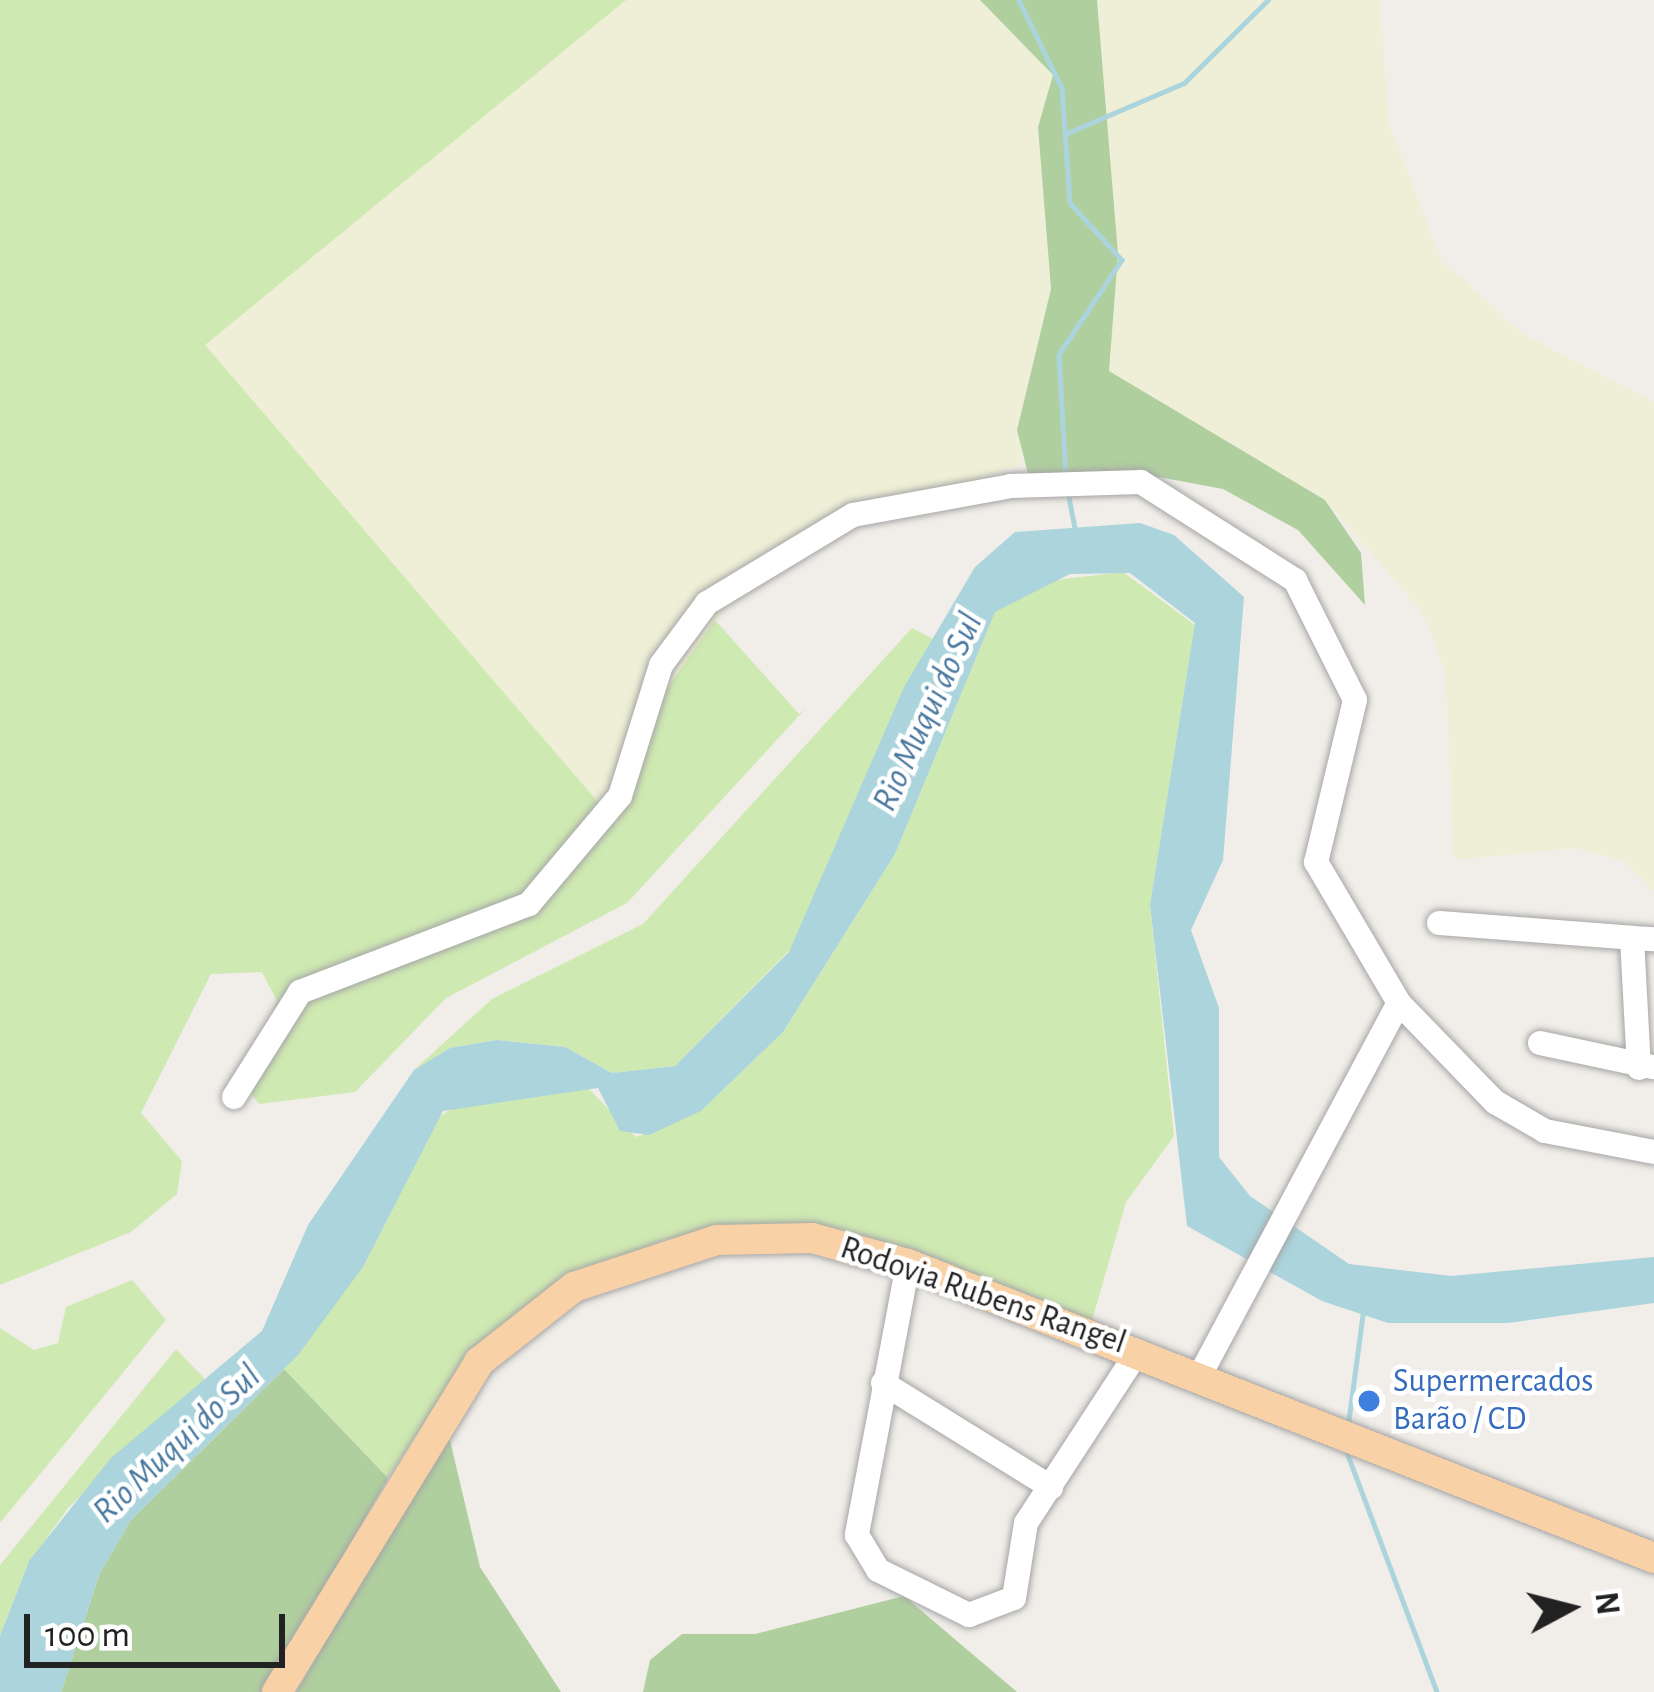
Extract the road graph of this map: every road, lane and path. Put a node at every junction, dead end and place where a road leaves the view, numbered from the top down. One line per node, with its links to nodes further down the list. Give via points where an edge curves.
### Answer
1 (1439, 923): 2 (street)
2 (1643, 938): 3 (street)
3 (1642, 978): 6 (street)
4 (1399, 1003): 7 (street, via 1316,862 1355,700 1333,637 1295,580 1141,482 1003,486 853,514 697,610 661,665 620,796 529,904 300,992); 8 (street, via 1496,1102 1545,1131); 11 (street)
5 (1540, 1043): 6 (street)
6 (1646, 1068)
7 (234, 1097)
8 (1654, 1152)
9 (908, 1264): 10 (main road, Rodovia Rubens Rangel); 12 (street); 15 (main road, Rodovia Rubens Rangel, via 812,1238 717,1240 614,1267 520,1322 427,1431)
10 (1138, 1351): 11 (main road, Rodovia Rubens Rangel); 13 (street)
11 (1199, 1376): 14 (main road, Rodovia Rubens Rangel)
12 (884, 1383): 13 (street); 13 (street, via 857,1535 878,1570 969,1615 1005,1607 1026,1523)
13 (1051, 1487)
14 (1654, 1558)
15 (277, 1692)

